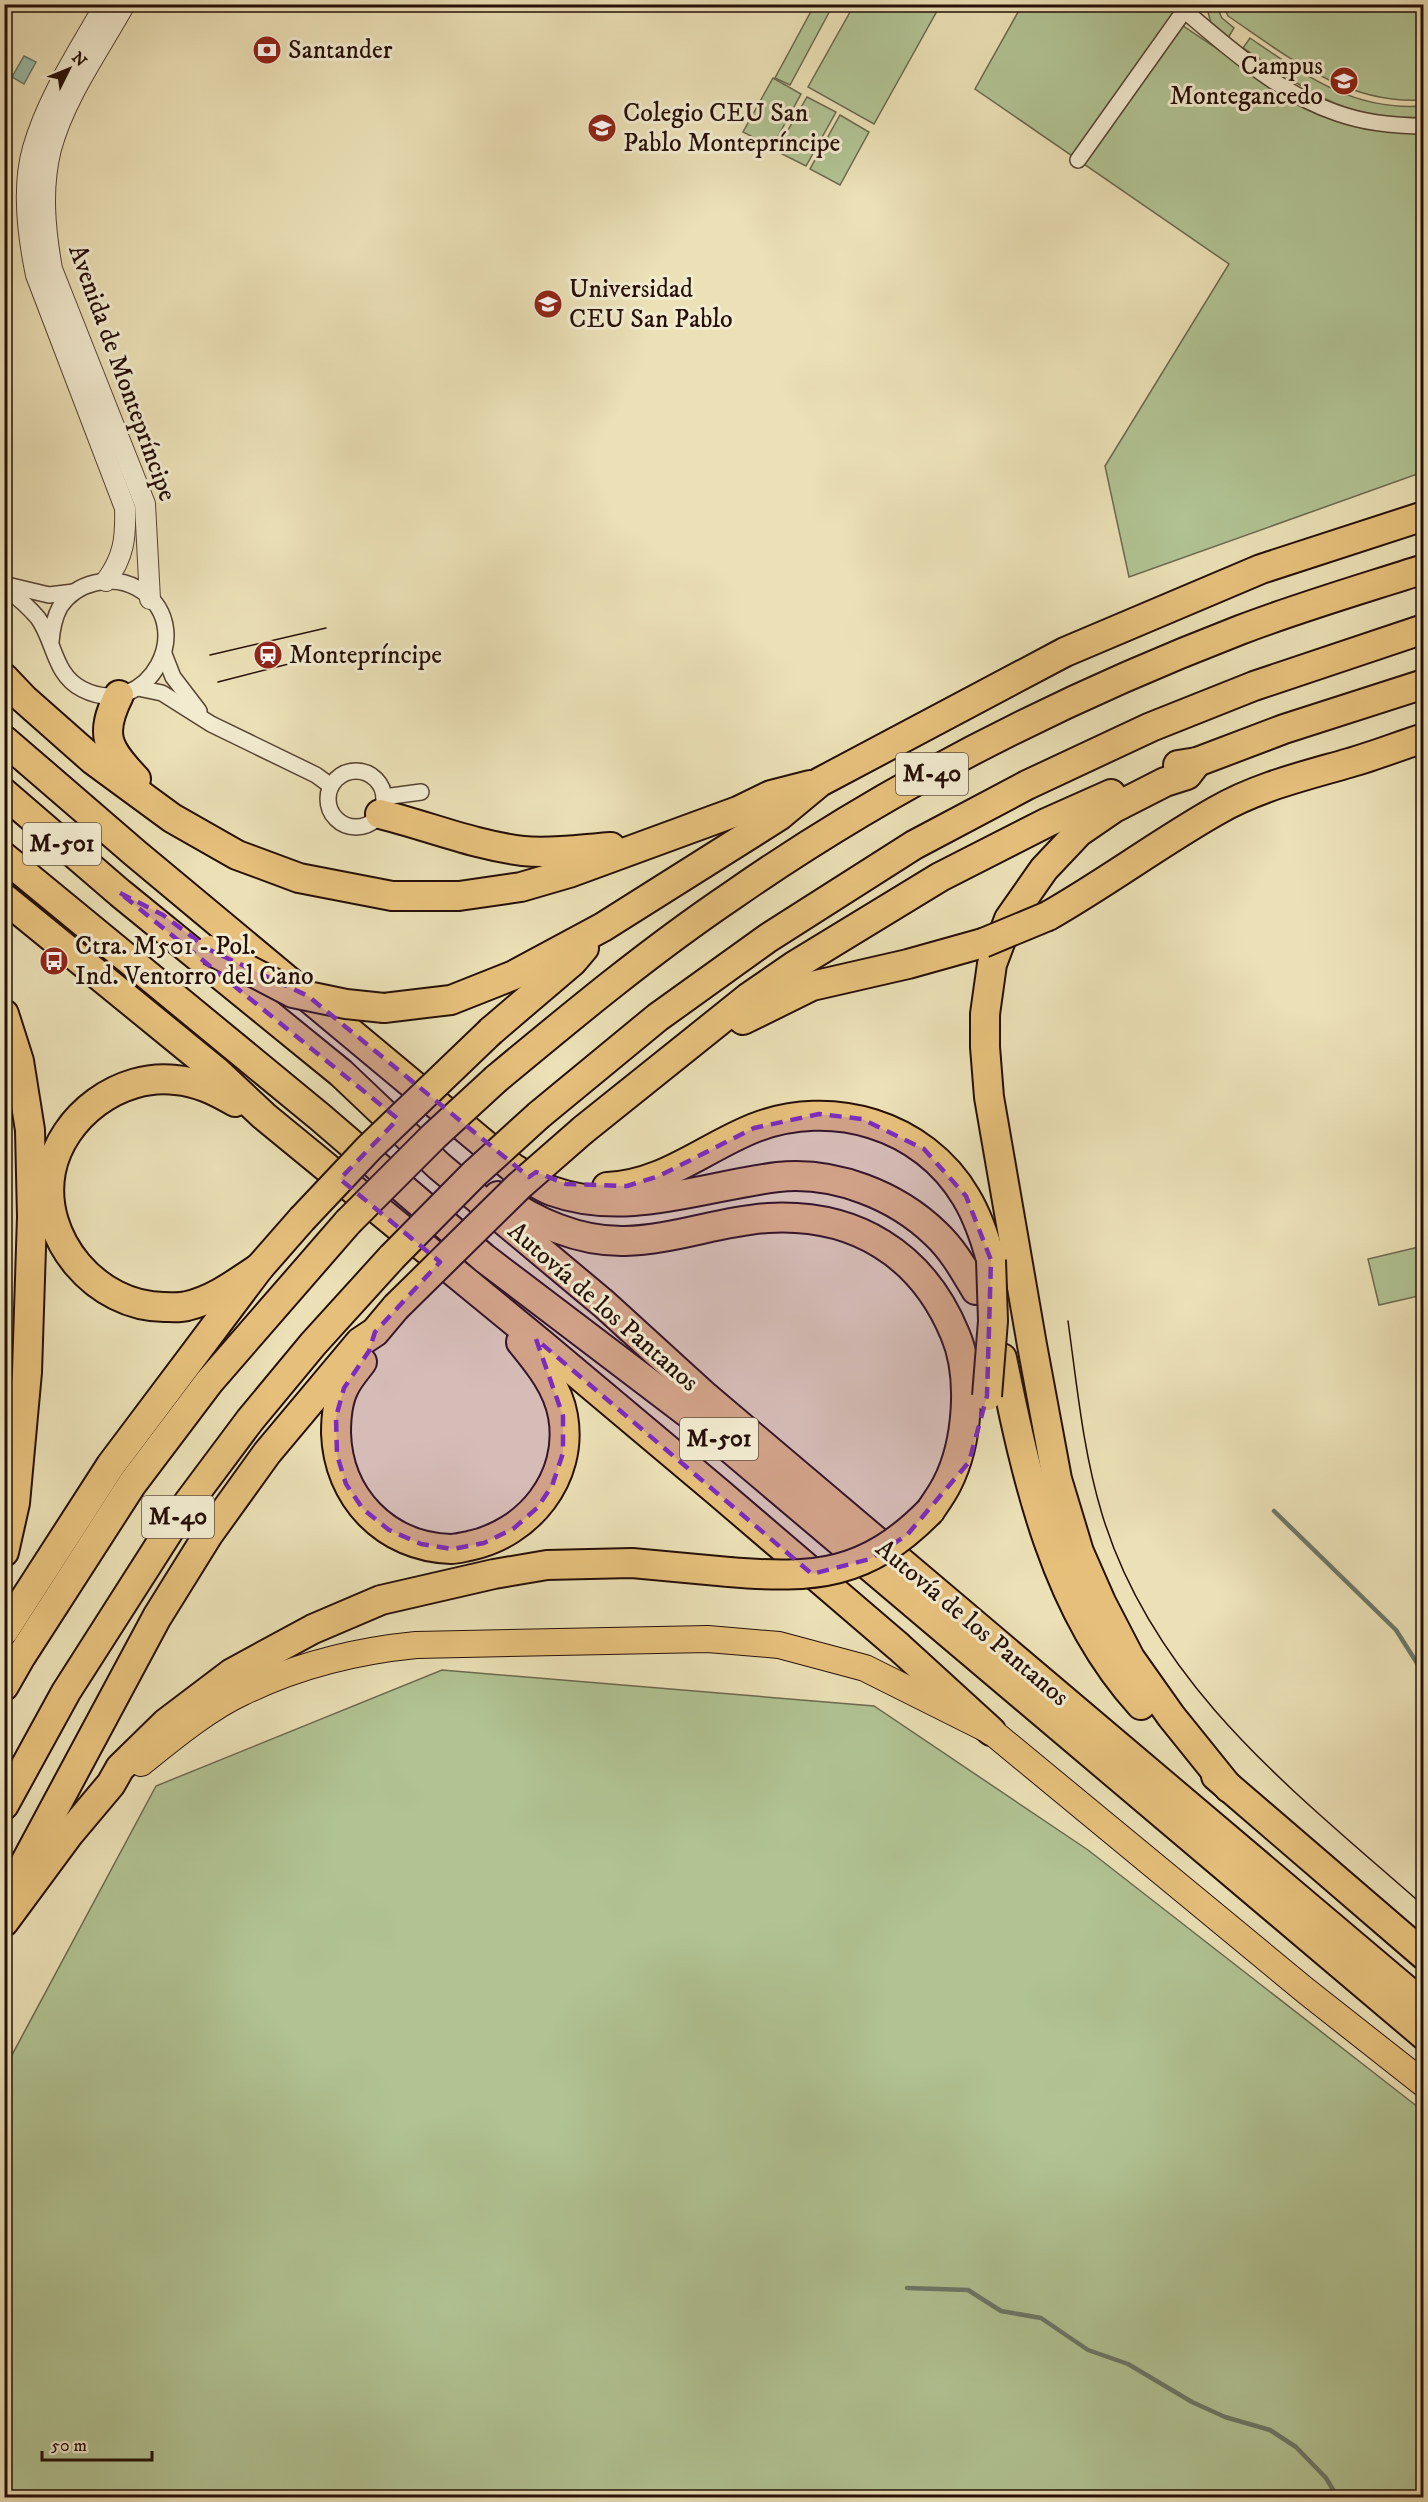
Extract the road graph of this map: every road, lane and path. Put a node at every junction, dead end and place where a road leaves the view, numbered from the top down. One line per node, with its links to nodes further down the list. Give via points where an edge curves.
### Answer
1 (111, 7): 7 (street, Avenida de Montepríncipe, via 65,73 45,113 32,150 26,206 36,275 125,507 124,548); 10 (street, Avenida de Montepríncipe, via 51,150 44,207 46,238 52,269 145,504)
2 (1187, 8): 3 (street, via 1231,50 1322,107 1370,122); 4 (street)
3 (1424, 126)
4 (1078, 160)
5 (1424, 516): 21 (highway, via 1261,569 1065,652)
6 (1424, 569): 45 (highway, M-40, bridge, via 1243,629 1120,679 1002,736 884,800 734,894 625,972 496,1079 348,1222 209,1382 132,1484)
7 (106, 581): 9 (street); 10 (street, via 137,588)
8 (4, 586): 9 (street, via 49,595); 12 (street, via 38,618)
9 (74, 592): 12 (street, via 53,623)
10 (150, 599): 13 (street, via 162,618)
11 (1424, 629): 49 (highway, M-40, bridge, via 1254,686 1151,727 1027,785 914,845 740,958 658,1017 538,1114 392,1257 250,1420 179,1515 66,1692)
12 (51, 642): 16 (street, via 56,661 67,678 82,689 100,695)
13 (164, 654): 16 (street, via 150,679); 17 (street, via 172,677)
14 (4, 678): 26 (highway, via 93,760)
15 (1424, 684): 20 (highway)
16 (129, 692): 17 (street, via 162,693); 26 (highway, via 110,714 107,735 116,758)
17 (211, 724): 22 (street)
18 (1424, 738): 33 (highway, bridge, via 1305,774 1216,810 1048,916 983,943 812,986)
19 (4, 740): 36 (highway)
20 (1197, 762): 33 (highway, via 1182,763 1047,822 939,877 794,966); 48 (highway, via 1187,775 1114,808 1079,832 1044,868 1010,919 992,964 984,1047 1042,1401 1057,1479 1079,1552 1130,1658)
21 (820, 782): 27 (highway, via 771,795); 31 (highway, via 779,816)
22 (331, 786): 25 (street, via 340,776 353,771 364,773 381,787); 25 (street, via 327,800 332,814 342,824 356,828 370,824)
23 (421, 792): 25 (street)
24 (4, 793): 29 (highway, Autovía de los Pantanos / M-501)
25 (382, 806): 27 (highway, via 481,844 525,851)
26 (172, 818): 27 (highway, via 237,855 299,878 392,896 459,896 521,887)
27 (646, 844)
28 (4, 856): 54 (highway, Autovía de los Pantanos / M-501, via 484,1258 692,1416)
29 (120, 893): 31 (highway, bridge, via 163,915 210,950 293,993 384,1008 452,1000 514,975); 34 (highway, Autovía de los Pantanos / M-501)
30 (4, 897): 35 (highway, via 216,1071)
31 (603, 927): 37 (highway, bridge, via 573,961 491,1031 394,1124)
32 (5, 1015): 43 (highway, via 19,1061 30,1130 32,1217 26,1383 15,1503)
33 (677, 1055): 40 (highway, bridge, via 519,1186)
34 (341, 1073): 42 (highway, via 520,1212 566,1232 625,1241 767,1218 803,1218 867,1235 896,1253 924,1279 945,1309 959,1341 966,1378 966,1419); 53 (highway, Autovía de los Pantanos / M-501, via 440,1166 604,1304 706,1397)
35 (264, 1116): 37 (highway, via 202,1084 174,1079 144,1081 112,1092 81,1114 51,1171 50,1202 67,1252 90,1279 115,1296 148,1307 185,1307 216,1296); 39 (highway)
36 (470, 1130): 38 (highway, via 513,1168 551,1191 591,1201 640,1202 779,1177 824,1178 875,1193 937,1234); 42 (highway, bridge, via 528,1168 566,1184 600,1188 627,1186 659,1176 754,1128 819,1114 862,1119 924,1149 966,1196 991,1260 993,1321 987,1396 969,1462)
37 (259, 1268): 44 (highway, via 111,1465)
38 (976, 1290)
39 (502, 1313): 40 (highway, via 550,1380 563,1416 563,1453 552,1486 537,1508 513,1529 484,1543 452,1549 421,1544 389,1530 363,1509 346,1484 337,1455 336,1417 344,1388 369,1351); 46 (highway, via 718,1492)
40 (375, 1332): 50 (highway, via 360,1342 282,1436 208,1535 157,1617 14,1881)
41 (1002, 1358): 48 (highway, via 1033,1497 1083,1621 1134,1697 1170,1736)
42 (948, 1483): 47 (highway, bridge, via 930,1511 907,1535 870,1559 822,1574 764,1575 632,1563 547,1565 381,1600 286,1642 232,1673 165,1723 120,1768)
43 (4, 1552)
44 (4, 1632)
45 (4, 1686)
46 (991, 1731): 47 (highway, via 865,1668 779,1646 708,1639 416,1645 369,1650 313,1663 241,1692); 55 (highway)
47 (111, 1784): 51 (highway)
48 (1229, 1788): 52 (highway)
49 (4, 1805)
50 (4, 1907)
51 (4, 1922)
52 (1424, 1955)
53 (1424, 2005)
54 (1424, 2036)
55 (1424, 2084)

